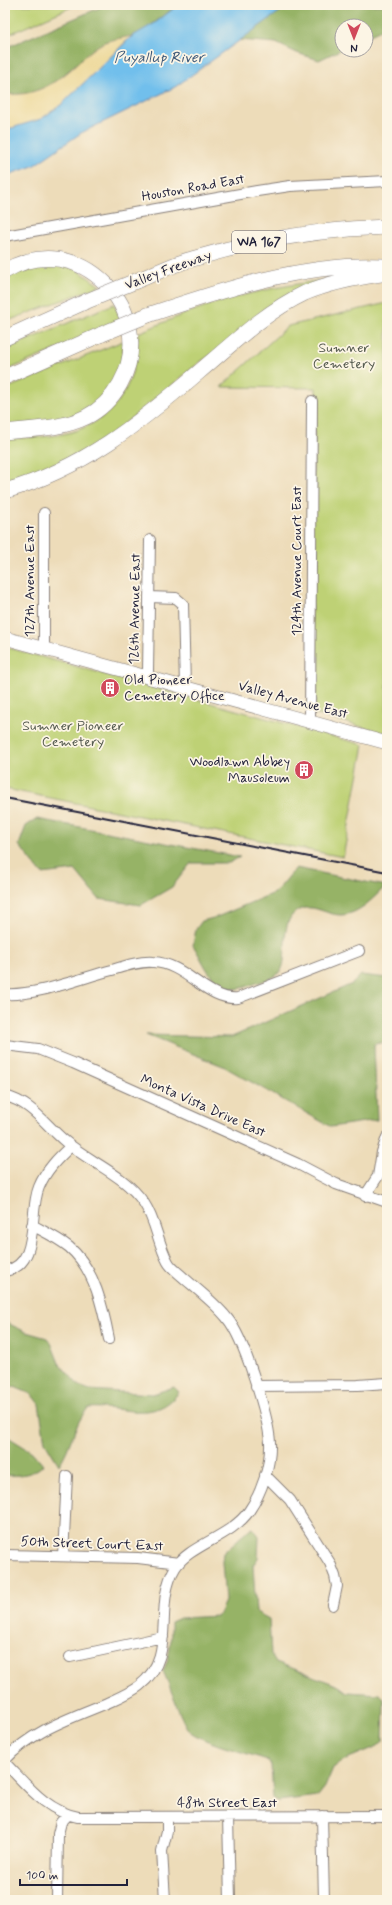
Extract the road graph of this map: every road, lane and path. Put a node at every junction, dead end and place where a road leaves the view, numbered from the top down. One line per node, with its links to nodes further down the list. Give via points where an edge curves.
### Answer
1 (387, 182): 3 (street, Houston Road East, via 290,186)
2 (387, 227): 7 (highway, Valley Freeway / WA 167, bridge, via 328,230 259,242 191,259)
3 (5, 236)
4 (387, 266): 10 (highway, bridge, via 331,268 269,279 206,296 148,315)
5 (5, 271): 12 (highway, via 19,263 43,258 68,261 87,269 104,282 119,299 127,319 131,345 124,376 116,390 97,410 85,418 71,422)
6 (387, 273): 13 (highway, via 317,288 282,306 253,326 119,438 57,473)
7 (56, 314): 8 (highway); 9 (highway, Valley Freeway / WA 167)
8 (5, 332)
9 (5, 338)
10 (5, 377)
11 (312, 401): 21 (street, 124th Avenue Court East)
12 (5, 432)
13 (5, 491)
14 (44, 513): 18 (street, 127th Avenue East)
15 (150, 540): 16 (street, 126th Avenue East)
16 (149, 597): 19 (street, 126th Avenue East, via 148,671); 20 (street, via 176,598 183,604)
17 (5, 638): 18 (main road, Valley Avenue East)
18 (44, 649): 19 (main road, Valley Avenue East)
19 (143, 676): 20 (main road, Valley Avenue East)
20 (185, 687): 21 (main road, Valley Avenue East)
21 (310, 721): 22 (main road, Valley Avenue East)
22 (387, 743)
23 (359, 951): 24 (street, via 238,998 224,998 173,966 155,962 128,965 25,994)
24 (5, 994)
25 (5, 1045): 29 (street, Monta Vista Drive East, via 38,1049 73,1063)
26 (5, 1096): 28 (street, via 33,1110)
27 (387, 1137): 29 (street, via 378,1176)
28 (71, 1146): 31 (street, via 52,1164 39,1186); 35 (street, via 127,1184 145,1204 153,1219 167,1261 231,1323)
29 (365, 1196): 30 (street, Monta Vista Drive East)
30 (387, 1202)
31 (32, 1225): 32 (street, via 24,1261); 33 (street, via 70,1248 84,1266 102,1303)
32 (5, 1271)
33 (109, 1339)
34 (387, 1383): 35 (street)
35 (256, 1386): 36 (street, via 270,1442)
36 (265, 1475): 40 (street, via 258,1497 246,1515 230,1530 202,1545); 41 (street, via 290,1500 330,1563 337,1586)
37 (67, 1476): 39 (street)
38 (5, 1555): 39 (street, 50th Street Court East)
39 (63, 1556): 40 (street, 50th Street Court East, via 138,1558)
40 (179, 1563): 42 (street, via 171,1577 165,1598)
41 (333, 1605)
42 (163, 1637): 43 (street); 44 (street, via 157,1665 152,1675 138,1687 31,1738 14,1750)
43 (70, 1657)
44 (5, 1762): 45 (street, 48th Street East, via 47,1805)
45 (68, 1815): 48 (street, 48th Street East); 50 (street, via 61,1822 58,1834)
46 (322, 1816): 47 (street, 48th Street East); 49 (street, 48th Street East); 53 (street)
47 (387, 1816)
48 (167, 1817): 49 (street, 48th Street East); 51 (street, via 167,1831 162,1851)
49 (228, 1817): 52 (street)
50 (57, 1900)
51 (165, 1900)
52 (230, 1900)
53 (324, 1900)

